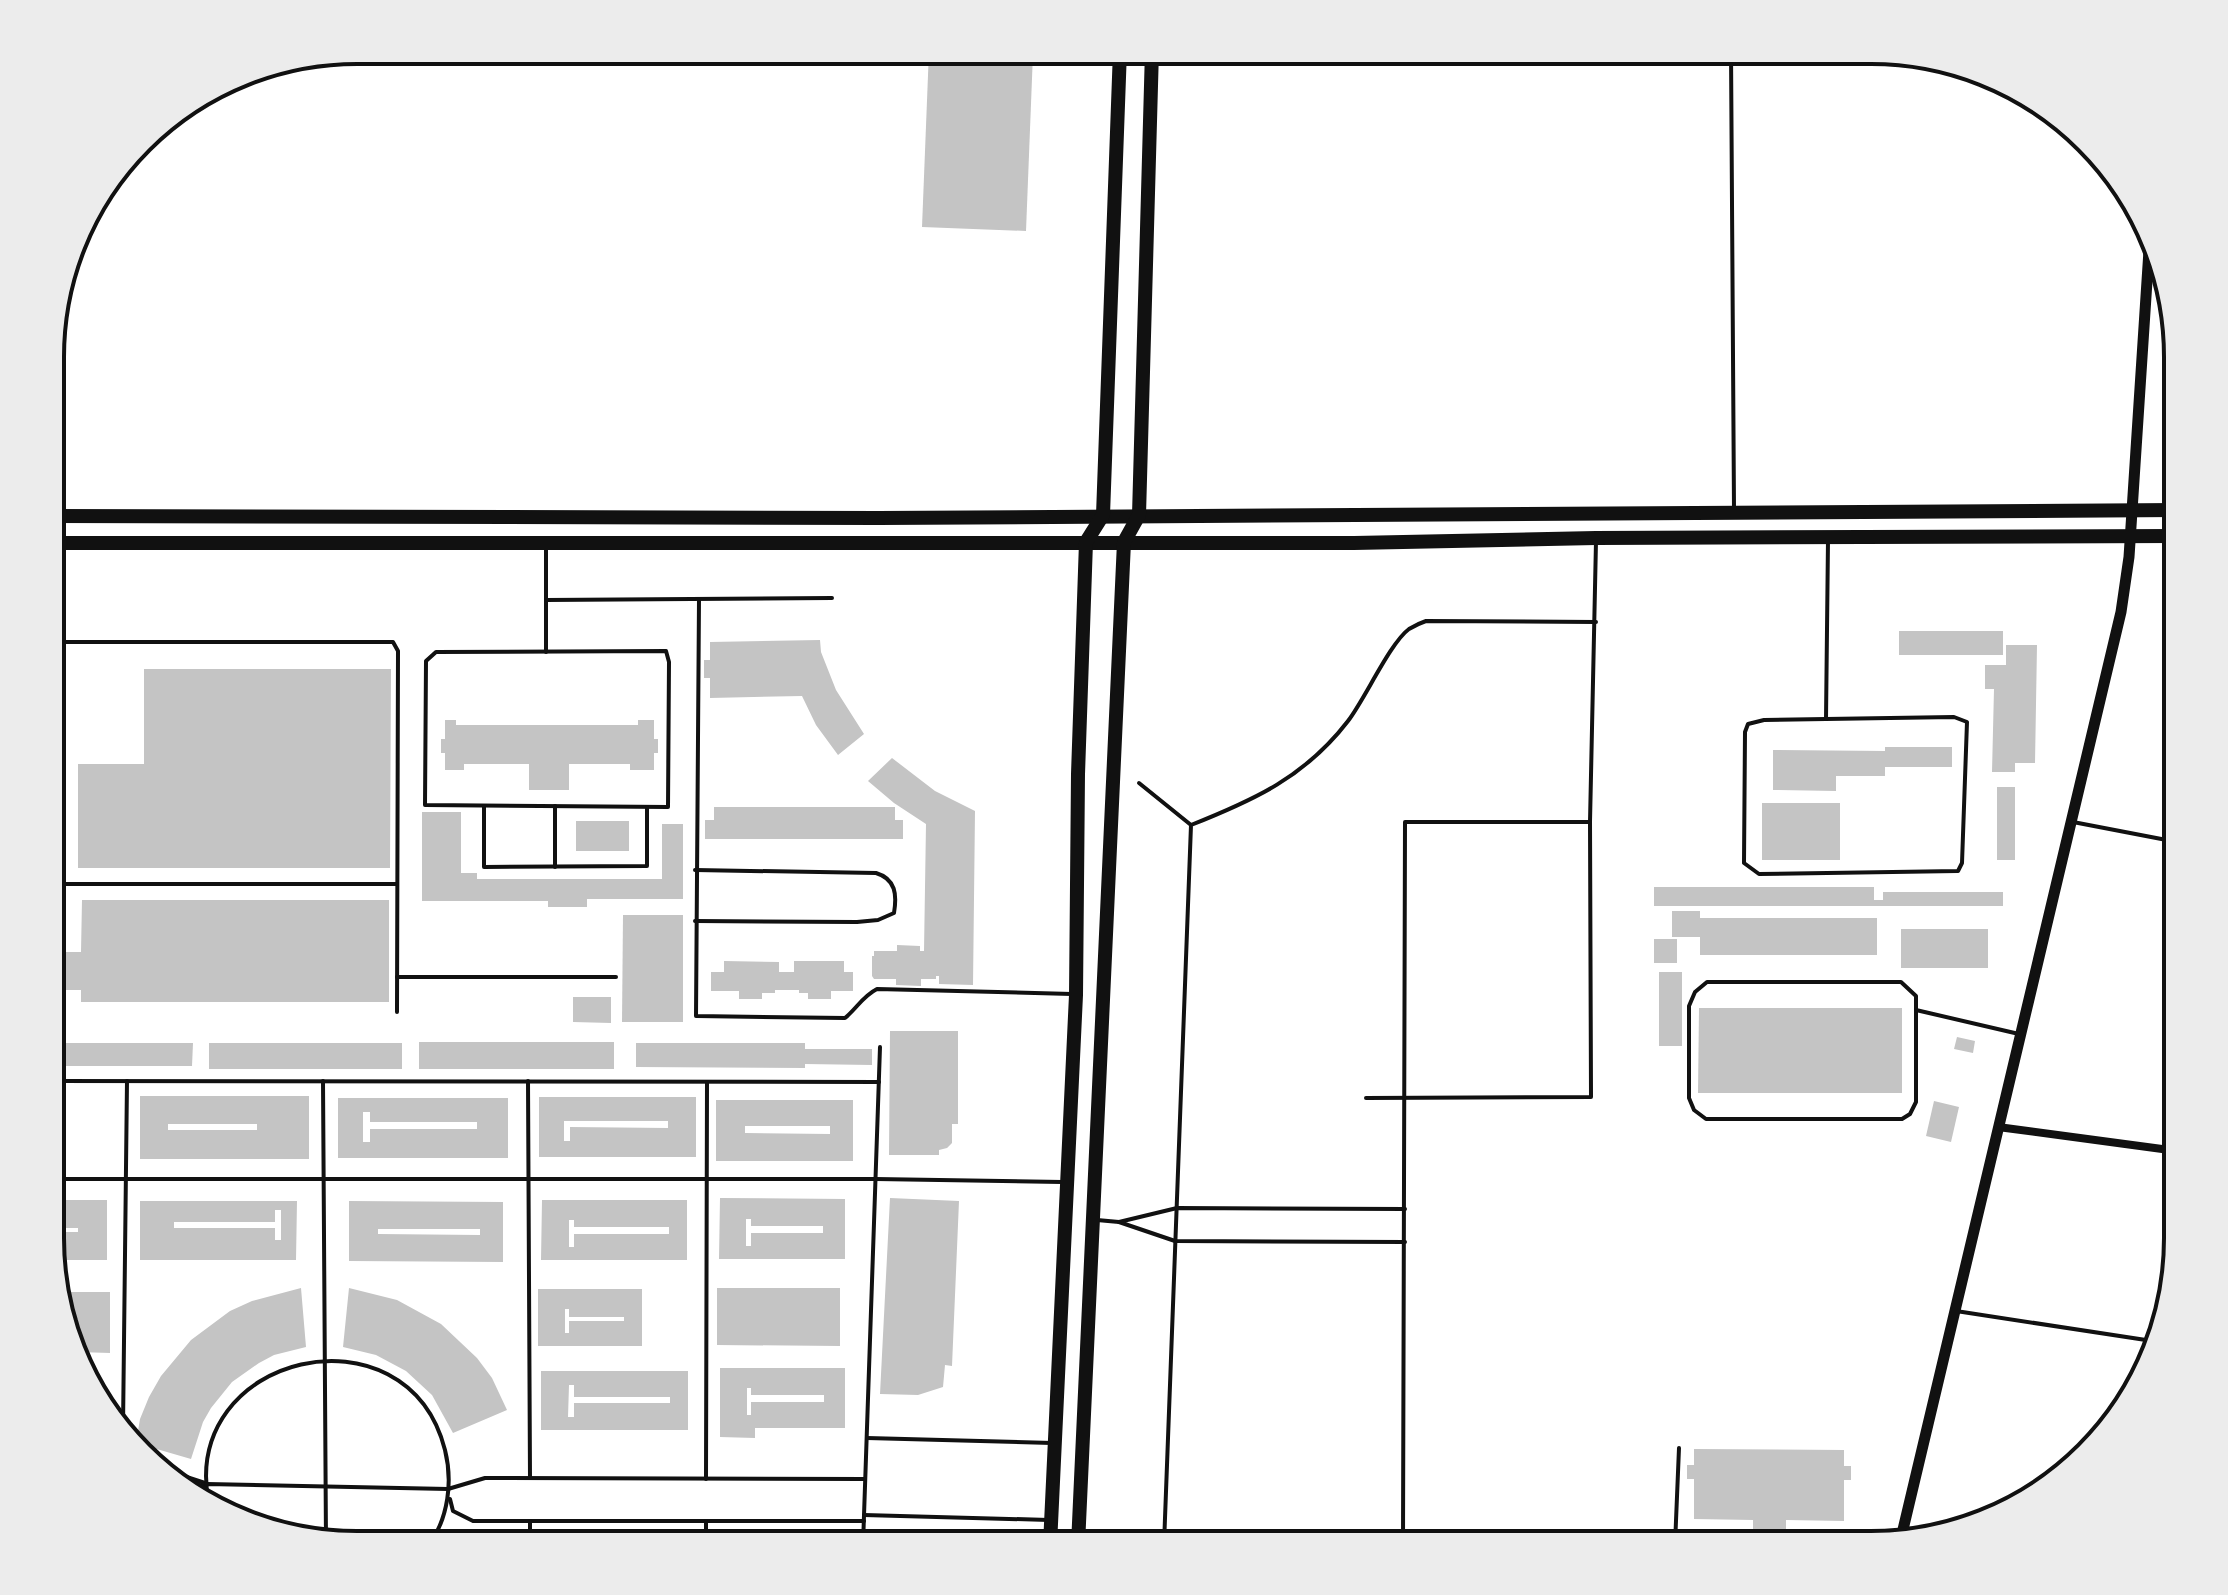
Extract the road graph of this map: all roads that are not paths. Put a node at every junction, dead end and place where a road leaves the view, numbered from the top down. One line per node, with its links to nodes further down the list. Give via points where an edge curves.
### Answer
1 (1119, 64): 8 (main road)
2 (1152, 64): 9 (main road)
3 (1731, 64): 7 (lane)
4 (2148, 263): 5 (street)
5 (2132, 510): 6 (main road); 7 (main road); 11 (street)
6 (2164, 510)
7 (1734, 514): 9 (main road)
8 (1103, 515): 9 (main road); 10 (main road); 16 (main road)
9 (1139, 515): 17 (main road)
10 (64, 516)
11 (2130, 536): 12 (main road); 13 (main road); 31 (street, via 2121,612)
12 (2164, 536)
13 (1828, 537): 14 (main road); 25 (lane)
14 (1596, 538): 17 (main road); 22 (lane)
15 (546, 542): 16 (main road); 18 (main road); 21 (lane)
16 (1086, 542): 17 (main road); 41 (main road)
17 (1124, 542): 65 (main road)
18 (64, 543)
19 (832, 598): 20 (lane)
20 (699, 599): 21 (lane); 35 (lane)
21 (546, 600): 24 (lane)
22 (1596, 622): 30 (lane); 32 (lane, via 1426,621 1408,630 1349,721 1317,757 1282,784)
23 (64, 642): 37 (lane, via 393,642 398,651)
24 (546, 652): 27 (lane, via 436,652 426,661 425,805); 29 (lane, via 666,651 668,807)
25 (1826, 719): 25 (lane, via 1954,717 1967,722 1958,871 1759,874 1744,863 1748,724)
26 (1139, 783): 32 (lane)
27 (484, 806): 28 (lane); 34 (lane, via 484,867)
28 (555, 806): 29 (lane); 34 (lane)
29 (647, 807): 34 (lane, via 647,866)
30 (1590, 822): 53 (lane, via 1405,822); 53 (lane, via 1591,1097)
31 (2071, 822): 33 (lane); 44 (street)
32 (1191, 825): 63 (lane)
33 (2164, 840)
34 (555, 867)
35 (695, 870): 38 (lane); 38 (lane, via 876,873 891,880 895,892 894,913 878,920)
36 (64, 884): 37 (lane)
37 (398, 884): 39 (lane)
38 (695, 921): 41 (lane, via 696,1016 845,1018 877,989)
39 (397, 977): 40 (lane); 43 (lane)
40 (616, 977)
41 (1076, 995): 62 (main road)
42 (1916, 1010): 42 (lane, via 1916,1102 1902,1119 1706,1119 1694,1110 1689,1098 1689,1006 1707,982 1901,982 1916,996); 44 (lane)
43 (397, 1012)
44 (2020, 1034): 54 (street)
45 (880, 1047): 51 (lane)
46 (64, 1081): 47 (lane)
47 (127, 1081): 48 (lane); 57 (lane)
48 (323, 1081): 49 (lane); 58 (lane)
49 (528, 1081): 50 (lane); 59 (lane)
50 (707, 1082): 51 (lane); 60 (lane)
51 (879, 1082): 61 (lane)
52 (1366, 1098): 53 (lane)
53 (1405, 1098): 64 (lane)
54 (1998, 1127): 55 (street); 69 (street)
55 (2164, 1149)
56 (64, 1179): 57 (lane)
57 (125, 1179): 58 (lane); 72 (lane)
58 (324, 1179): 59 (lane); 71 (lane)
59 (528, 1179): 60 (lane); 77 (lane)
60 (707, 1179): 61 (lane); 78 (lane)
61 (876, 1179): 62 (lane); 73 (lane)
62 (1068, 1182): 74 (main road)
63 (1177, 1208): 64 (lane); 66 (lane); 67 (lane)
64 (1405, 1209): 68 (lane)
65 (1092, 1219): 66 (lane); 96 (main road)
66 (1119, 1222): 67 (lane)
67 (1175, 1241): 68 (lane); 97 (lane)
68 (1405, 1242): 98 (lane)
69 (1954, 1311): 70 (lane); 90 (street)
70 (2145, 1340)
71 (325, 1359): 80 (lane, via 289,1365 242,1395 213,1441); 82 (lane); 83 (lane, via 363,1365 411,1393 443,1442)
72 (123, 1414)
73 (867, 1438): 74 (lane); 79 (lane)
74 (1054, 1443): 86 (main road)
75 (1679, 1448): 99 (lane)
76 (189, 1478): 80 (lane)
77 (530, 1478): 78 (lane); 83 (lane, via 485,1478)
78 (706, 1479): 79 (lane)
79 (865, 1479): 85 (lane)
80 (207, 1484): 81 (lane); 82 (lane); 84 (lane)
81 (200, 1486)
82 (326, 1487): 83 (lane); 89 (lane)
83 (448, 1489): 87 (lane, via 453,1511 473,1521); 91 (lane)
84 (208, 1490)
85 (864, 1518): 86 (lane); 88 (lane); 94 (lane)
86 (1051, 1520): 95 (main road)
87 (530, 1521): 88 (lane); 92 (lane)
88 (706, 1521): 93 (lane)
89 (326, 1529)
90 (1903, 1529)
91 (436, 1531)
92 (530, 1531)
93 (706, 1531)
94 (864, 1531)
95 (1051, 1531)
96 (1079, 1531)
97 (1165, 1531)
98 (1403, 1531)
99 (1676, 1531)

